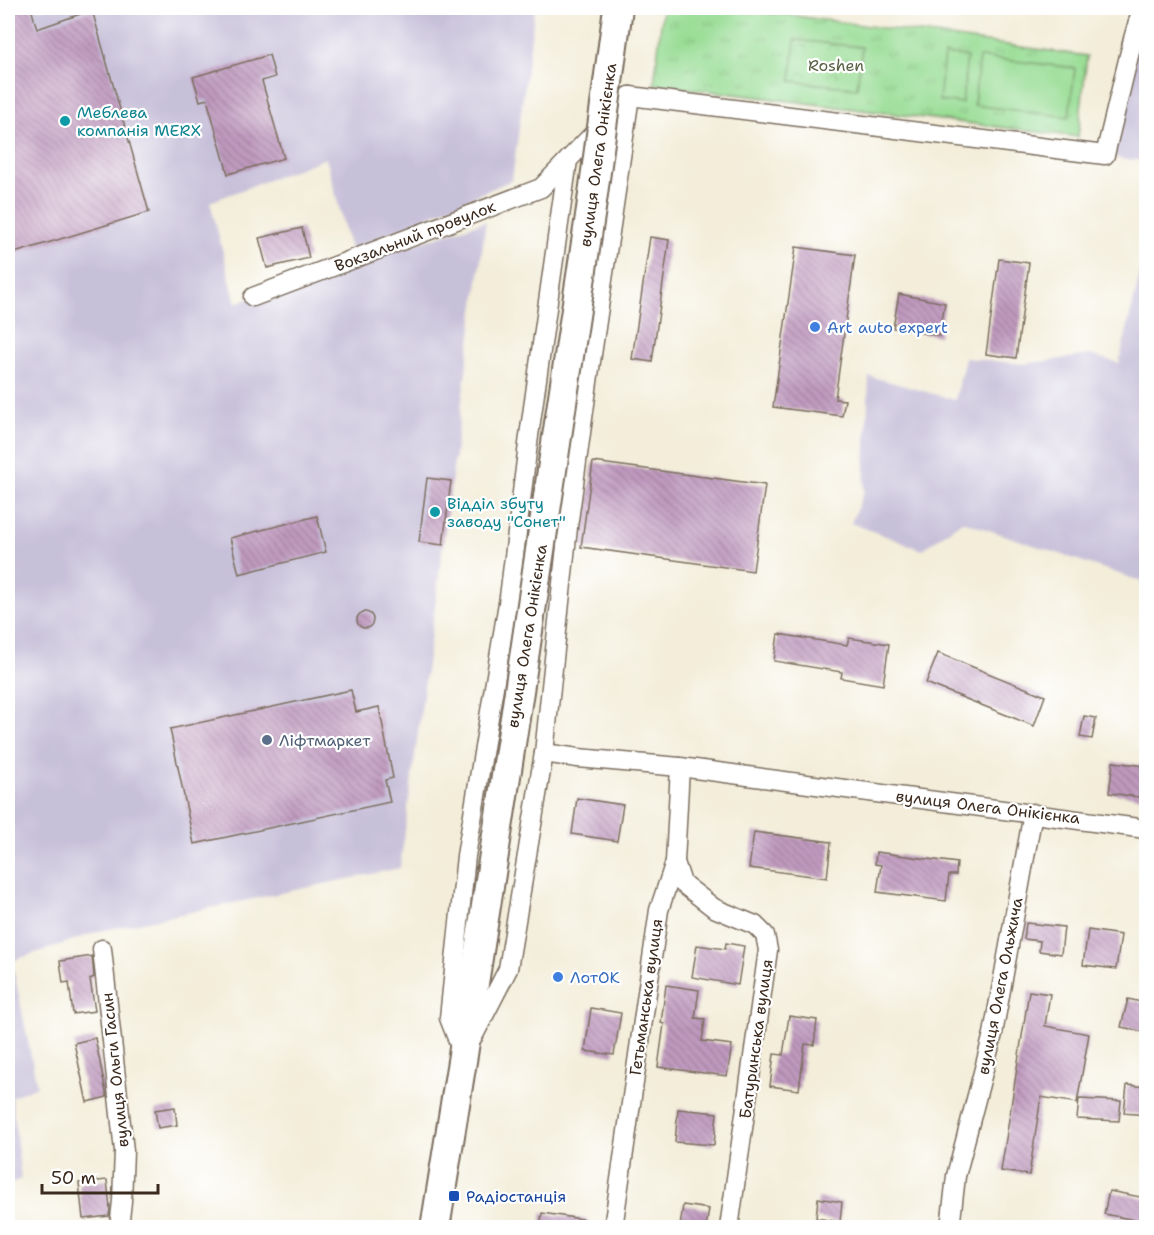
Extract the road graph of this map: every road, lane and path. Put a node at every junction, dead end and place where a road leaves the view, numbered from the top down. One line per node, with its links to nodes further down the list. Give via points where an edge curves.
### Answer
1 (618, 8): 14 (main road, вулиця Олега Онікієнка, bridge, via 590,221)
2 (1142, 8): 3 (street, via 1105,155)
3 (630, 96): 4 (street, Вокзальний провулок); 7 (street)
4 (568, 160): 5 (street, Вокзальний провулок, via 541,188); 6 (street)
5 (253, 297)
6 (519, 520): 7 (street); 14 (street, via 466,856 449,1018)
7 (568, 527): 8 (street)
8 (544, 753): 9 (street, вулиця Олега Онікієнка); 14 (street, via 507,969)
9 (680, 767): 10 (street, вулиця Олега Онікієнка); 12 (street, Гетьманська вулиця)
10 (1033, 813): 11 (street, вулиця Олега Онікієнка); 19 (street, вулиця Олега Ольжича, via 993,1034 956,1176)
11 (1146, 829)
12 (675, 862): 17 (street, Гетьманська вулиця, via 658,910); 18 (street, Батуринська вулиця, via 682,883 714,909 755,925 765,935 768,950)
13 (102, 950): 15 (street, вулиця Ольги Гасин, via 124,1151)
14 (463, 1055): 16 (main road, вулиця Олега Онікієнка)
15 (119, 1227)
16 (435, 1227)
17 (613, 1227)
18 (729, 1227)
19 (950, 1227)

